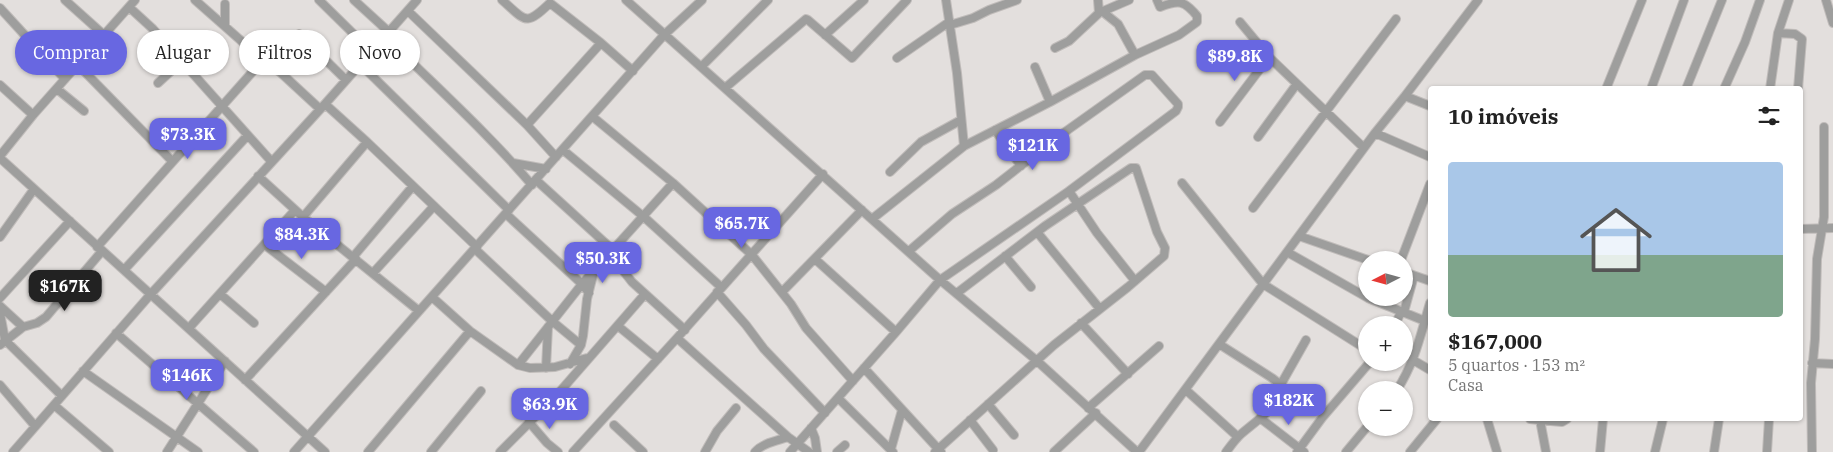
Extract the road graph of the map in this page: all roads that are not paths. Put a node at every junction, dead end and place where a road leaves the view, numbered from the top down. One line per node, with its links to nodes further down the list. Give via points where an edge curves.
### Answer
1 (65, 0): 38 (street)
2 (135, 0): 28 (street)
3 (195, 0): 32 (street)
4 (319, 0): 41 (street)
5 (354, 0): 42 (street)
6 (417, 0): 30 (street)
7 (503, 0): 24 (street, via 527,19 534,18)
8 (702, 0): 45 (street)
9 (768, 0): 54 (street)
10 (864, 0): 46 (street)
11 (907, 0): 46 (street, via 852,58)
12 (946, 0): 35 (street)
13 (1017, 0): 27 (street)
14 (1098, 0): 31 (street)
15 (1129, 0): 31 (street)
16 (1157, 0): 50 (street, via 1160,7 1175,1 1184,2 1198,16 1197,22 1179,35)
17 (1478, 0): 79 (street)
18 (1642, 0): 71 (street)
19 (1684, 0): 72 (street)
20 (1722, 0): 73 (street)
21 (1760, 0): 74 (street)
22 (1789, 0): 44 (street)
23 (1826, 0): 36 (street)
24 (551, 1): 48 (street)
25 (629, 1): 45 (street)
26 (226, 2): 32 (street); 37 (street)
27 (997, 4): 35 (street, via 973,18)
28 (129, 7): 39 (street); 40 (street)
29 (0, 8): 66 (street)
30 (408, 10): 43 (street); 90 (street)
31 (1101, 12): 49 (street, via 1070,41); 50 (street, via 1118,24)
32 (213, 16): 37 (street)
33 (1396, 19): 85 (street)
34 (1240, 22): 51 (street)
35 (950, 23): 52 (street); 88 (street)
36 (1833, 23)
37 (225, 26): 47 (street)
38 (98, 30)
39 (108, 30)
40 (154, 30)
41 (350, 30)
42 (383, 30)
43 (390, 30)
44 (1778, 34): 75 (street); 76 (street, via 1795,34 1802,39)
45 (664, 35): 54 (street); 57 (street)
46 (825, 35): 78 (street, via 805,19)
47 (239, 39)
48 (601, 43): 57 (street); 90 (street)
49 (1055, 48)
50 (1135, 55): 80 (street)
51 (1269, 57): 70 (street); 89 (street)
52 (898, 58)
53 (330, 65): 67 (street)
54 (700, 67): 78 (street)
55 (1035, 67): 80 (street)
56 (420, 68): 105 (street)
57 (633, 71): 87 (street)
58 (69, 75): 66 (street)
59 (88, 75): 103 (street)
60 (167, 75): 68 (street)
61 (195, 75): 81 (street)
62 (249, 75): 81 (street)
63 (283, 75): 83 (street)
64 (350, 75): 67 (street)
65 (371, 75): 123 (street)
66 (65, 79): 77 (street)
67 (346, 80): 83 (street)
68 (158, 83)
69 (0, 85): 86 (street)
70 (1296, 85): 85 (street); 95 (street)
71 (1610, 86)
72 (1652, 86)
73 (1687, 86)
74 (1725, 86)
75 (1770, 86)
76 (1798, 86)
77 (56, 88): 84 (street); 86 (street)
78 (725, 88): 109 (street)
79 (1405, 96): 82 (street); 93 (street)
80 (1050, 102): 92 (street)
81 (222, 105): 94 (street); 103 (street)
82 (1428, 105)
83 (322, 107): 96 (street); 104 (street)
84 (84, 111)
85 (1326, 113): 98 (street); 120 (street)
86 (33, 115): 101 (street)
87 (592, 116): 99 (street); 112 (street)
88 (961, 120): 97 (street); 108 (street, via 921,142)
89 (1220, 122)
90 (527, 125): 102 (street)
91 (1824, 127): 130 (street, via 1825,205)
92 (995, 130): 97 (street); 106 (street)
93 (1375, 133): 98 (street); 100 (street)
94 (248, 136): 104 (street); 149 (street)
95 (1258, 136)
96 (367, 142): 114 (street); 125 (street)
97 (964, 146): 127 (street)
98 (1364, 148): 134 (street)
99 (562, 150): 102 (street); 126 (street)
100 (1428, 156)
101 (0, 157): 115 (street)
102 (556, 157): 107 (street)
103 (172, 161): 138 (street)
104 (272, 161): 110 (street)
105 (513, 163): 107 (street); 111 (street)
106 (1021, 166): 117 (street, via 1145,75 1152,75 1178,104 1177,110); 139 (street, via 952,214)
107 (546, 169): 111 (street)
108 (890, 172)
109 (823, 174): 122 (street); 143 (street)
110 (258, 176): 121 (street); 165 (street)
111 (534, 183): 123 (street); 141 (street)
112 (673, 183): 126 (street); 143 (street)
113 (1182, 183): 156 (street)
114 (413, 186): 119 (street); 146 (street)
115 (34, 189): 128 (street); 135 (street)
116 (1428, 189): 140 (street)
117 (1069, 191): 118 (street); 124 (street)
118 (1077, 204): 129 (street); 154 (street); 154 (street, via 1132,167 1136,168 1165,251 1162,258)
119 (434, 206): 137 (street); 150 (street)
120 (1254, 208)
121 (295, 210): 125 (street); 136 (street)
122 (862, 210): 127 (street); 147 (street)
123 (508, 212): 137 (street); 155 (street)
124 (1035, 216): 129 (street); 152 (street)
125 (304, 217): 146 (street)
126 (644, 217): 141 (street); 158 (street)
127 (872, 219): 139 (street)
128 (70, 221): 138 (street); 167 (street)
129 (1045, 226): 133 (street)
130 (1822, 228): 131 (street); 132 (street); 198 (street, via 1817,258)
131 (1833, 228)
132 (1803, 229)
133 (1037, 232): 144 (street); 169 (street)
134 (1299, 236): 142 (street); 145 (street)
135 (0, 237)
136 (265, 246): 159 (street); 163 (street)
137 (476, 248): 166 (street); 177 (street)
138 (100, 249): 149 (street); 180 (street, via 46,317)
139 (909, 251): 152 (street)
140 (1404, 251)
141 (612, 252): 148 (street); 164 (street, via 621,270)
142 (1287, 252): 156 (street); 172 (street, via 1368,298)
143 (752, 255): 158 (street); 160 (street)
144 (1005, 256): 157 (street); 161 (street)
145 (1358, 257)
146 (354, 258): 150 (street); 159 (street)
147 (815, 259): 160 (street); 184 (street)
148 (595, 269): 155 (street); 162 (street)
149 (124, 270): 165 (street)
150 (373, 274): 171 (street)
151 (1414, 276): 153 (street); 172 (street)
152 (940, 280): 161 (street); 184 (street)
153 (1428, 280)
154 (1135, 281): 169 (street)
155 (582, 284): 162 (street); 177 (street)
156 (1263, 284): 189 (street); 190 (street)
157 (1031, 287)
158 (719, 290): 182 (street); 222 (street, via 764,349)
159 (326, 292): 208 (street)
160 (782, 292): 209 (street, via 806,328)
161 (957, 292): 195 (street)
162 (588, 293): 191 (street)
163 (220, 294): 176 (street); 181 (street)
164 (646, 294): 179 (street); 182 (street)
165 (150, 295): 181 (street); 185 (street)
166 (432, 297): 171 (street); 183 (street)
167 (0, 298)
168 (0, 306): 180 (street)
169 (1100, 309): 178 (street)
170 (1428, 310): 175 (street)
171 (419, 311): 242 (street)
172 (1402, 312): 174 (street); 175 (street)
173 (0, 313): 188 (street)
174 (1400, 316)
175 (1425, 321): 196 (street)
176 (254, 323)
177 (550, 324): 191 (street); 201 (street); 202 (street)
178 (1081, 324): 195 (street); 207 (street)
179 (618, 326): 193 (street); 194 (street)
180 (23, 327): 188 (street)
181 (189, 328): 197 (street)
182 (684, 330): 186 (street)
183 (470, 331): 201 (street); 262 (street)
184 (896, 332): 203 (street)
185 (116, 333): 205 (street); 216 (street)
186 (677, 338): 194 (street); 244 (street)
187 (1306, 340): 211 (street)
188 (3, 342): 214 (street)
189 (1219, 344): 211 (street); 212 (street)
190 (1358, 344)
191 (581, 345): 199 (street)
192 (1159, 346): 207 (street)
193 (589, 358): 199 (street); 235 (street)
194 (658, 359): 266 (street)
195 (1036, 360): 217 (street); 220 (street)
196 (1413, 360): 204 (street)
197 (225, 361): 208 (street); 216 (street)
198 (1812, 363): 200 (street); 284 (street)
199 (570, 364): 202 (street)
200 (1833, 364)
201 (518, 365): 202 (street)
202 (546, 368)
203 (864, 368): 209 (street); 221 (street)
204 (1428, 369)
205 (83, 371): 214 (street); 241 (street)
206 (1362, 371): 254 (street, via 1322,418)
207 (1128, 374): 220 (street)
208 (245, 380): 242 (street)
209 (853, 381): 215 (street)
210 (0, 385): 237 (street)
211 (1280, 386): 224 (street, via 1280,398)
212 (1186, 390): 246 (street); 275 (street)
213 (481, 391): 263 (street)
214 (62, 396): 218 (street)
215 (838, 398): 222 (street); 245 (street)
216 (198, 404): 241 (street); 259 (street)
217 (988, 404): 225 (street); 240 (street)
218 (54, 405): 237 (street); 256 (street)
219 (736, 408): 268 (street)
220 (1088, 408): 223 (street)
221 (902, 410): 239 (street); 253 (street)
222 (825, 413): 238 (street)
223 (1096, 413): 274 (street); 275 (street)
224 (1260, 418): 246 (street); 254 (street)
225 (970, 420): 250 (street); 253 (street)
226 (1436, 421): 251 (street)
227 (1488, 421): 278 (street)
228 (1540, 421): 279 (street)
229 (1551, 421): 230 (street)
230 (1564, 421)
231 (1603, 421): 280 (street)
232 (1662, 421): 281 (street)
233 (1719, 421): 282 (street)
234 (1769, 421): 283 (street)
235 (529, 422): 264 (street); 265 (street)
236 (614, 425): 267 (street)
237 (36, 426): 249 (street)
238 (811, 428): 247 (street); 272 (street)
239 (895, 433): 245 (street); 252 (street)
240 (1014, 435)
241 (177, 436): 257 (street); 258 (street)
242 (308, 436): 260 (street); 261 (street)
243 (1359, 436): 277 (street)
244 (788, 437): 247 (street); 269 (street, via 759,447)
245 (878, 437): 252 (street)
246 (1238, 437): 276 (street)
247 (797, 444): 270 (street); 271 (street)
248 (846, 445): 273 (street)
249 (16, 449): 255 (street)
250 (993, 450)
251 (1414, 450)
252 (892, 451)
253 (938, 451)
254 (1300, 451)
255 (26, 452)
256 (109, 452)
257 (167, 452)
258 (198, 452)
259 (254, 452)
260 (294, 452)
261 (325, 452)
262 (368, 452)
263 (431, 452)
264 (500, 452)
265 (558, 452)
266 (573, 452)
267 (643, 452)
268 (705, 452)
269 (755, 452)
270 (790, 452)
271 (809, 452)
272 (817, 452)
273 (837, 452)
274 (1055, 452)
275 (1138, 452)
276 (1226, 452)
277 (1346, 452)
278 (1497, 452)
279 (1546, 452)
280 (1600, 452)
281 (1655, 452)
282 (1714, 452)
283 (1767, 452)
284 (1812, 452)

